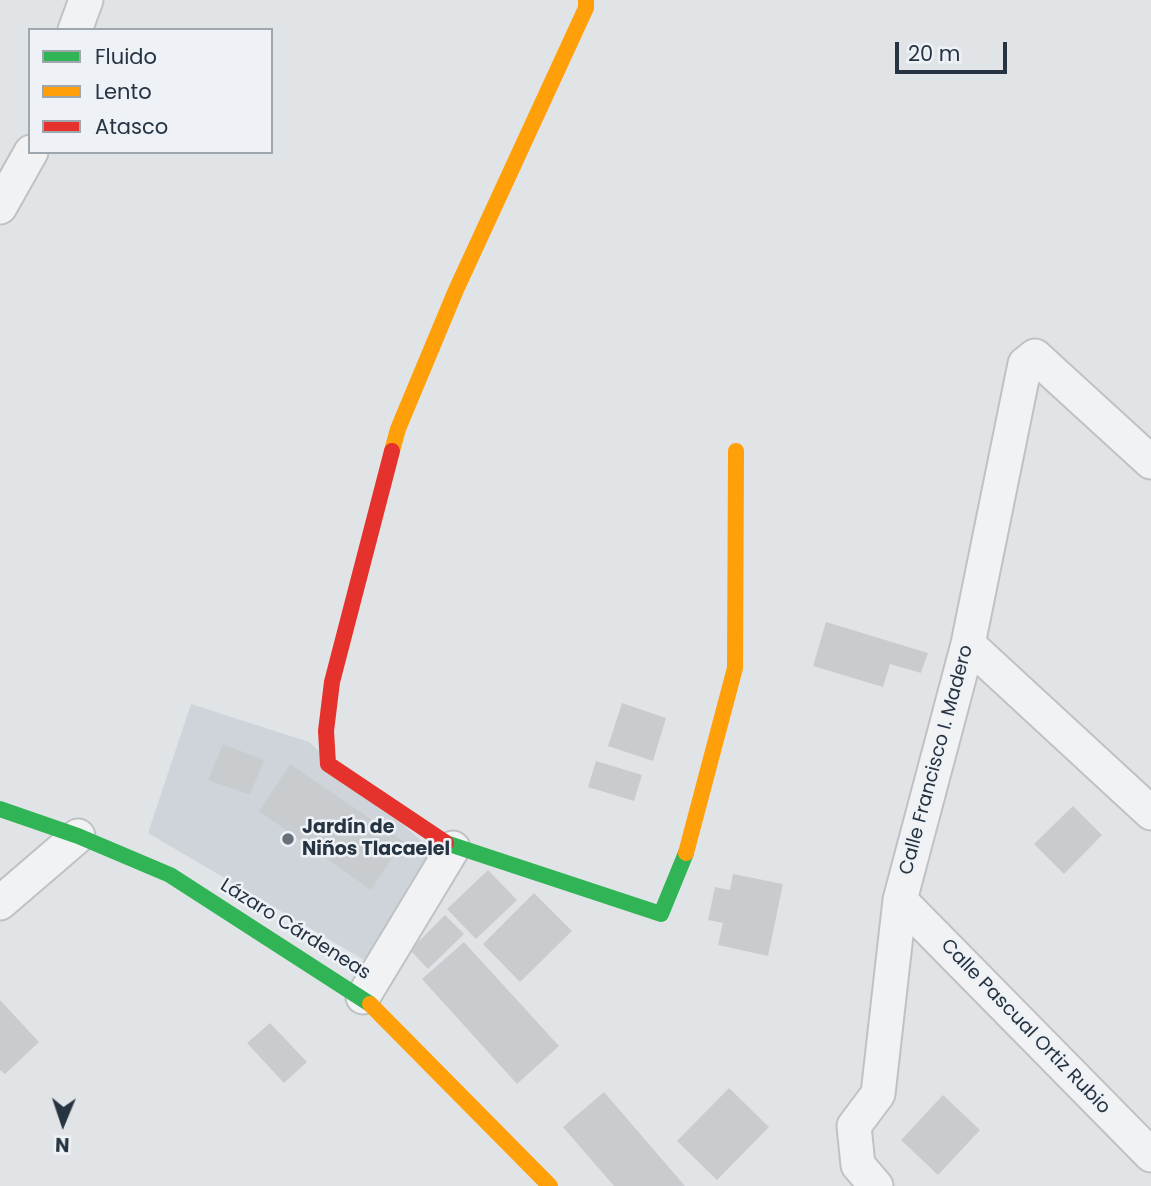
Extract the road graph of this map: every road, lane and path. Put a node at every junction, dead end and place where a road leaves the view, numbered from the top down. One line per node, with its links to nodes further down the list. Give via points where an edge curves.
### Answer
1 (86, 0): 3 (street)
2 (586, 0): 12 (street, via 398,429 332,682 328,764)
3 (76, 28)
4 (30, 154): 5 (street)
5 (0, 206)
6 (736, 451): 12 (street, via 735,668 686,855 661,914)
7 (1151, 462): 8 (street, Calle Francisco I. Madero, via 1035,356 1025,364)
8 (968, 644): 10 (street); 13 (street, Calle Francisco I. Madero)
9 (0, 809): 11 (street, Lázaro Cárdeneas)
10 (1151, 813)
11 (78, 836): 14 (street); 15 (street, Lázaro Cárdeneas, via 170,875)
12 (453, 848): 15 (street)
13 (900, 900): 16 (street, Calle Pascual Ortiz Rubio); 17 (street, Calle Francisco I. Madero, via 878,1094 854,1126)
14 (0, 903)
15 (363, 997): 18 (street, Lázaro Cárdeneas)
16 (1151, 1155)
17 (867, 1175)
18 (550, 1186)

